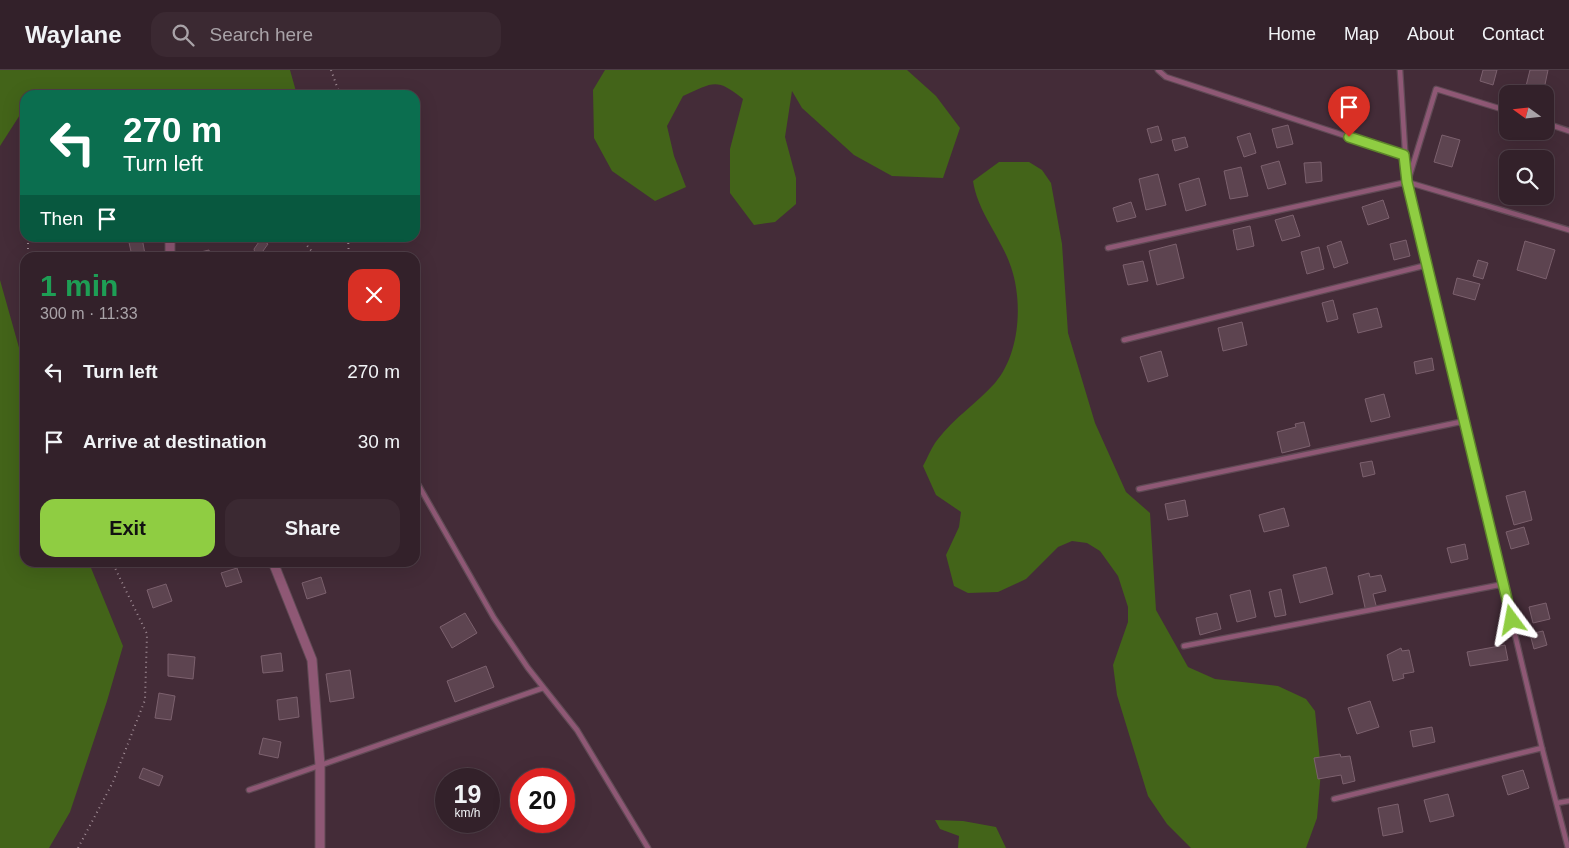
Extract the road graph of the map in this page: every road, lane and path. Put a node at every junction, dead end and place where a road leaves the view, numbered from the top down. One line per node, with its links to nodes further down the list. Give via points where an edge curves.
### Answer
1 (330, 70): 4 (path)
2 (1158, 70): 8 (lane, via 1166,77)
3 (1400, 70): 8 (lane)
4 (338, 90)
5 (1499, 108): 9 (lane, via 1436,89)
6 (1554, 126): 7 (lane)
7 (1569, 131)
8 (1404, 155): 9 (lane)
9 (1407, 182): 10 (lane); 12 (lane); 14 (lane)
10 (1569, 230)
11 (304, 242): 13 (path)
12 (1108, 248)
13 (312, 252)
14 (1427, 265): 15 (lane); 16 (lane)
15 (1124, 340)
16 (1465, 421): 18 (lane); 21 (lane)
17 (420, 488): 23 (lane, via 494,618)
18 (1139, 489)
19 (114, 567): 30 (path, via 147,634 145,700 112,782)
20 (275, 567): 25 (street, via 312,660)
21 (1504, 584): 22 (lane); 24 (lane)
22 (1184, 646)
23 (543, 688): 25 (lane); 32 (lane, via 576,730)
24 (1542, 748): 27 (lane); 29 (lane)
25 (320, 765): 26 (lane); 31 (street)
26 (249, 790)
27 (1334, 798)
28 (1569, 801): 29 (lane)
29 (1557, 803): 33 (lane)
30 (78, 848)
31 (320, 848)
32 (648, 848)
33 (1568, 848)

